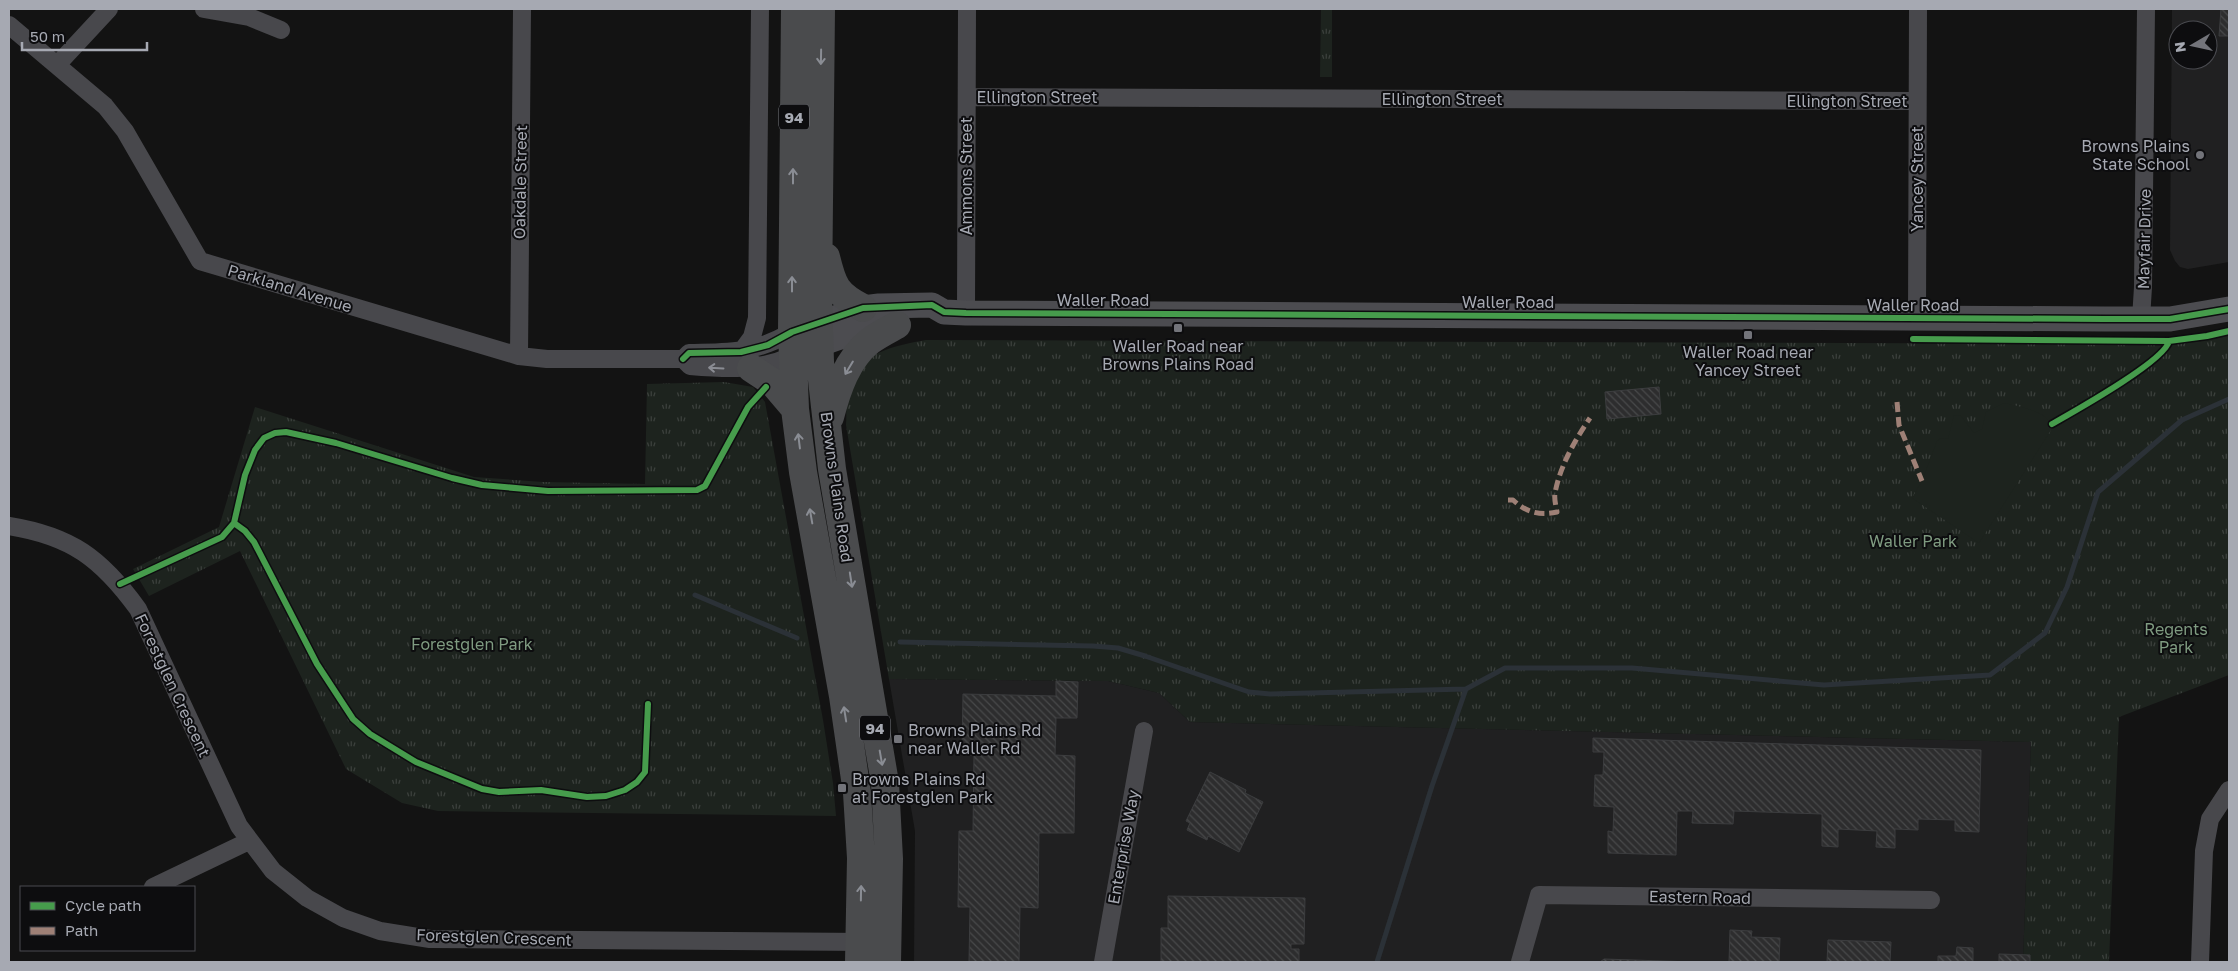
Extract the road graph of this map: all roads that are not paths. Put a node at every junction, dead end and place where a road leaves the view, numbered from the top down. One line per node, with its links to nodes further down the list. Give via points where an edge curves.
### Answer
1 (109, 9): 12 (street)
2 (204, 9): 11 (street, via 249,16)
3 (522, 9): 24 (street, Oakdale Street)
4 (760, 9): 25 (street, via 757,300 755,330)
5 (795, 9): 23 (main road, Browns Plains Road / 94, one-way to 5)
6 (821, 9): 15 (main road, Browns Plains Road / 94, one-way to 15)
7 (967, 9): 13 (street, Ammons Street)
8 (1918, 9): 14 (street, Yancey Street)
9 (2146, 9): 20 (street, Mayfair Drive)
10 (9, 25): 12 (street, Parkland Avenue)
11 (281, 30)
12 (57, 66): 24 (street, Parkland Avenue, via 105,106 126,131 200,261)
13 (967, 97): 14 (street, Ellington Street); 18 (street, Ammons Street)
14 (1916, 101): 19 (street, Yancey Street)
15 (819, 228): 16 (main road, via 836,289); 22 (main road, Browns Plains Road / 94)
16 (863, 308): 18 (street, Waller Road, via 932,305); 22 (street, Waller Road)
17 (2229, 309): 20 (street, Waller Road, via 2178,318)
18 (955, 313): 19 (street, Waller Road); 21 (street, Waller Road)
19 (1917, 319): 20 (street, Waller Road)
20 (2141, 320)
21 (897, 325): 22 (street, Waller Road); 27 (main road, one-way to 27, via 869,342 854,360 838,385)
22 (819, 334): 23 (street, Waller Road); 27 (main road, Browns Plains Road / 94)
23 (792, 344): 25 (street, Parkland Avenue, via 768,345); 25 (street, Parkland Avenue, via 769,365); 26 (main road, Browns Plains Road / 94)
24 (519, 356): 25 (street, Parkland Avenue, via 683,359 690,366)
25 (746, 360): 26 (main road, via 772,382)
26 (795, 409): 34 (main road, Browns Plains Road / 94, one-way to 26, via 861,858 857,793)
27 (827, 432): 35 (main road, Browns Plains Road / 94, one-way to 35, via 885,783 889,859)
28 (9, 526): 31 (street, Forestglen Crescent, via 36,530 72,544 99,562 120,584 138,609 239,826)
29 (1144, 731): 36 (street, Enterprise Way)
30 (2229, 790): 38 (street, via 2210,819 2204,851)
31 (249, 841): 32 (street); 34 (street, Forestglen Crescent, via 273,871 306,898 343,918 389,932 430,939)
32 (155, 886)
33 (1931, 900): 37 (street, Eastern Road, via 1539,895)
34 (859, 952): 35 (street, Forestglen Crescent)
35 (887, 952)
36 (1102, 962)
37 (1520, 962)
38 (2200, 962)

